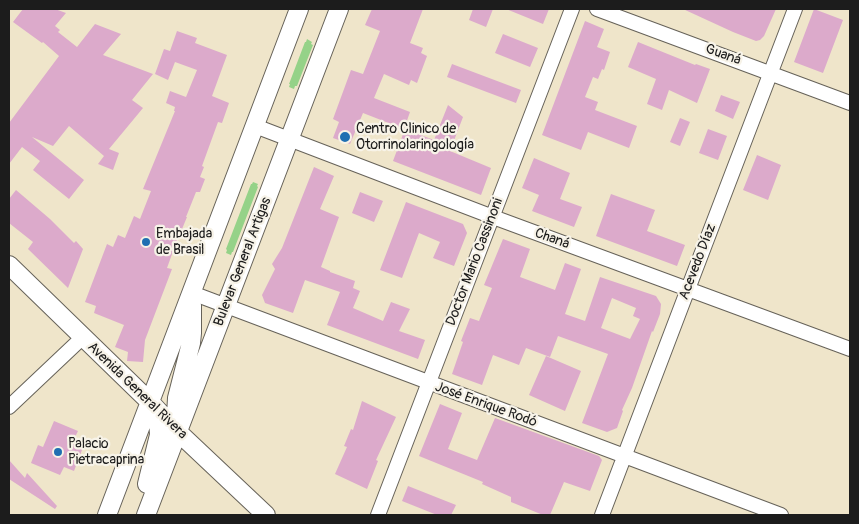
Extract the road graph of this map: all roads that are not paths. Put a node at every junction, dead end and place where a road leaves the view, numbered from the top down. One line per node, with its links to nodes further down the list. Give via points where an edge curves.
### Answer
1 (300, 9): 8 (main road)
2 (339, 9): 9 (main road, Bulevar General Artigas)
3 (572, 9): 10 (street, Doctor Mario Cassinoni)
4 (596, 9): 6 (street, Guaná)
5 (795, 9): 6 (street, Acevedo Díaz)
6 (771, 73): 7 (street, Guaná); 12 (street, Acevedo Díaz)
7 (850, 103)
8 (255, 126): 9 (street, Chaná); 13 (main road)
9 (290, 140): 10 (street, Chaná); 14 (main road, Bulevar General Artigas)
10 (493, 217): 12 (street, Chaná); 17 (street, Doctor Mario Cassinoni)
11 (9, 265): 15 (main road, Avenida General Rivera)
12 (688, 289): 16 (street, Chaná); 21 (street, Acevedo Díaz)
13 (192, 293): 14 (street, José Enrique Rodó); 18 (main road); 20 (main road, via 191,343 176,406)
14 (226, 306): 17 (street, José Enrique Rodó); 20 (main road, Bulevar General Artigas)
15 (82, 338): 18 (main road, Avenida General Rivera); 19 (street)
16 (850, 349)
17 (428, 383): 21 (street, José Enrique Rodó); 26 (street, Doctor Mario Cassinoni)
18 (150, 402): 20 (main road, Avenida General Rivera); 22 (main road); 23 (main road, via 158,418 159,435 151,474)
19 (9, 407)
20 (178, 432): 24 (main road, Bulevar General Artigas); 25 (main road, Avenida General Rivera)
21 (625, 456): 27 (street, Acevedo Díaz); 28 (street, José Enrique Rodó)
22 (108, 515)
23 (137, 515)
24 (146, 515)
25 (266, 515)
26 (378, 515)
27 (602, 515)
28 (781, 515)

